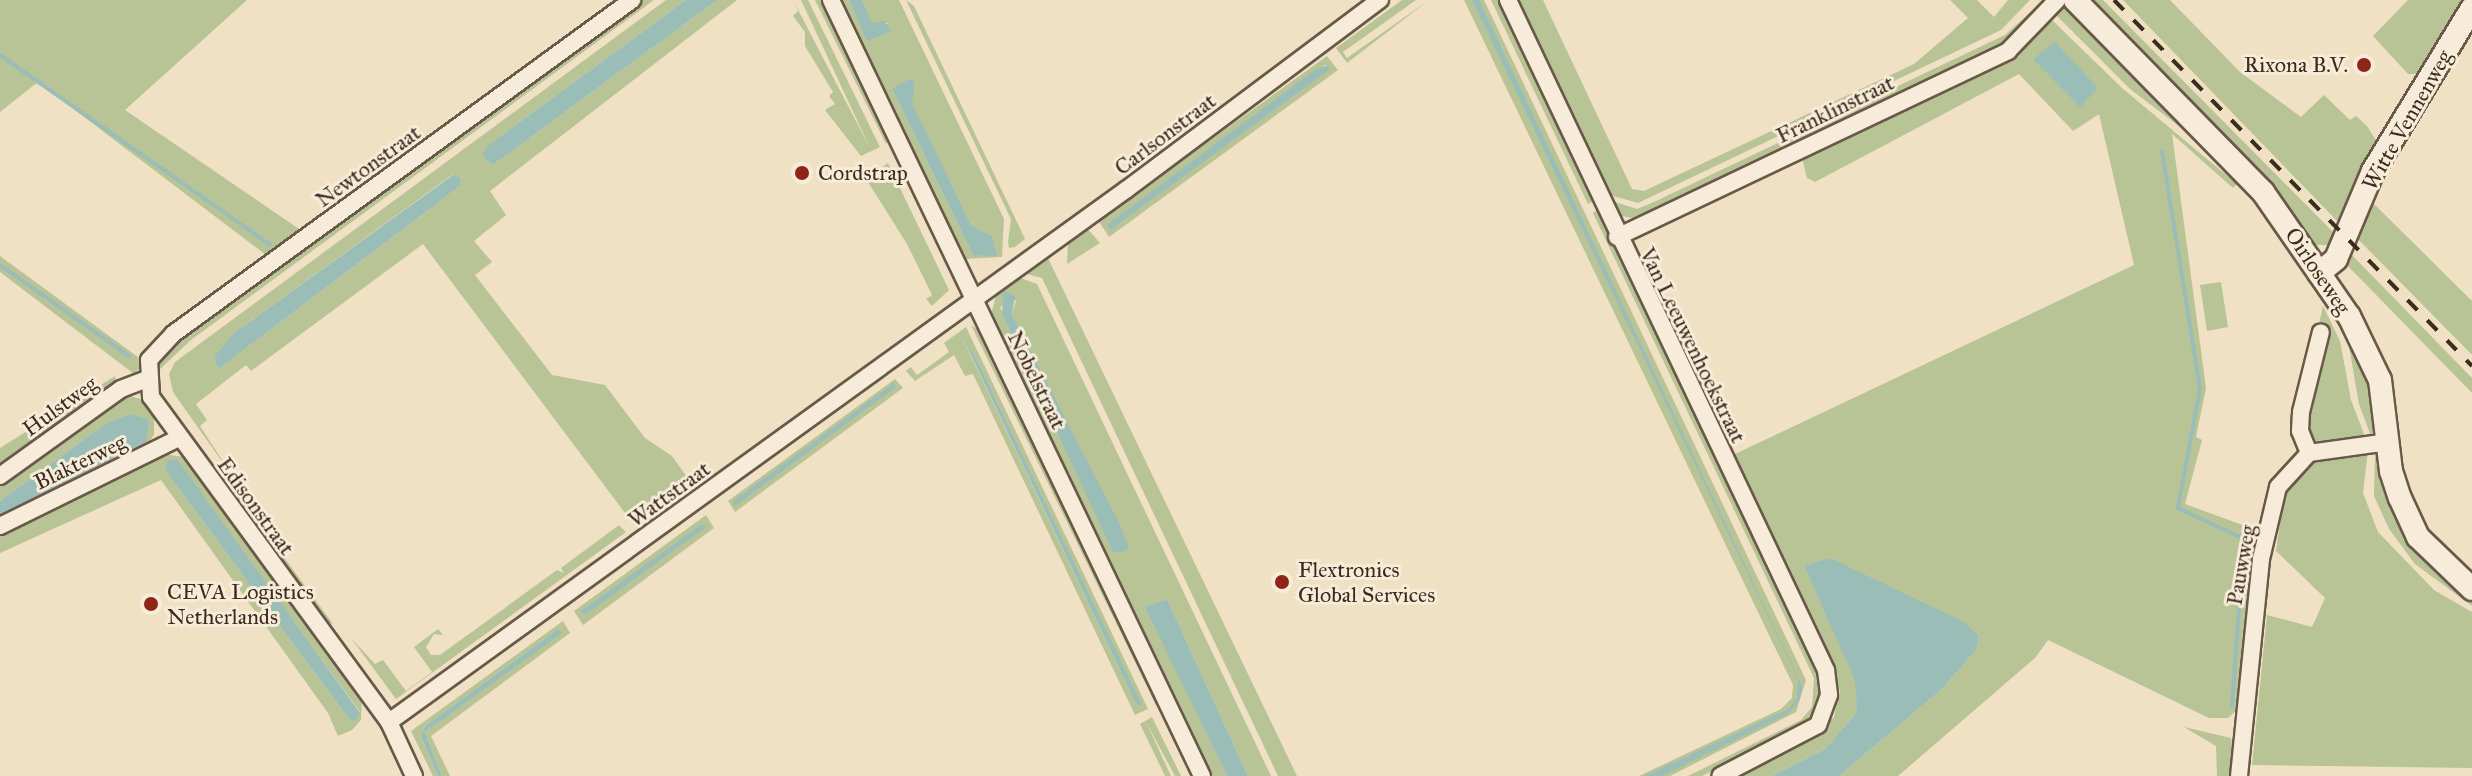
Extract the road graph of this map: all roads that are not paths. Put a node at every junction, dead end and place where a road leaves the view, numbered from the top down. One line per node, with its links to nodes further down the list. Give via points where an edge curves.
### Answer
1 (632, 0): 12 (street, Newtonstraat, via 164,341 149,360)
2 (1380, 0): 10 (street, Carlsonstraat)
3 (1508, 0): 8 (street, Van Leeuwenhoekstraat)
4 (2057, 0): 8 (street, Franklinstraat, via 2008,51)
5 (2075, 0): 9 (street, Oirloseweg, via 2263,192)
6 (831, 1): 10 (street, Nobelstraat)
7 (2472, 8): 9 (street, Witte Vennenweg, via 2373,171 2336,259)
8 (1617, 237): 22 (street, Van Leeuwenhoekstraat, via 1826,670 1826,710 1818,725)
9 (2319, 273): 14 (street, Oirloseweg, via 2368,348 2380,380)
10 (974, 300): 19 (street, Wattstraat); 21 (street, Nobelstraat)
11 (2321, 332): 15 (street, Oirloseweg, via 2301,412 2300,431)
12 (149, 378): 13 (street, Edisonstraat, via 151,397); 16 (street, Hulstweg, via 121,389)
13 (179, 438): 17 (street, Blakterweg); 19 (street, Edisonstraat)
14 (2388, 442): 15 (street); 18 (street, Oirloseweg, via 2391,471 2418,537)
15 (2309, 453): 23 (street, Pauwweg, via 2278,487 2261,559)
16 (0, 476)
17 (0, 526)
18 (2472, 589)
19 (389, 722): 20 (street, Edisonstraat)
20 (414, 776)
21 (1202, 776)
22 (1720, 776)
23 (2239, 776)

